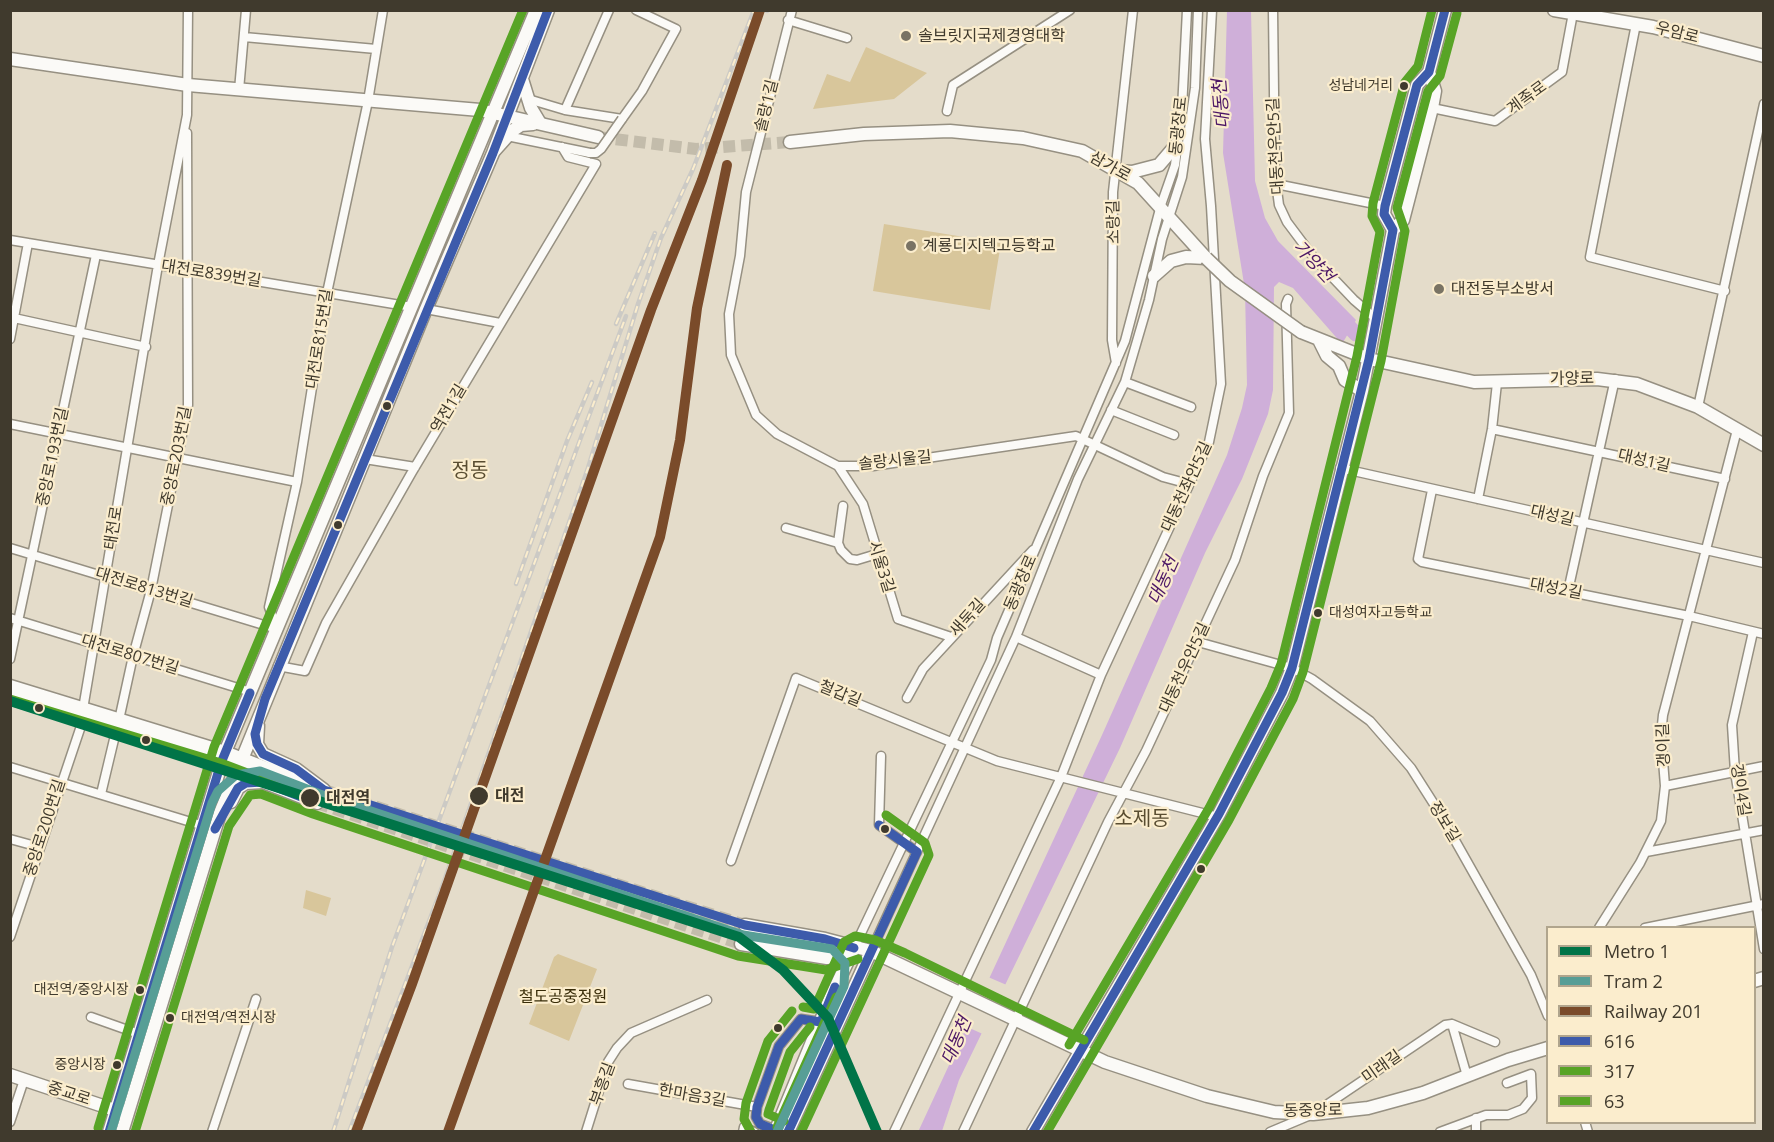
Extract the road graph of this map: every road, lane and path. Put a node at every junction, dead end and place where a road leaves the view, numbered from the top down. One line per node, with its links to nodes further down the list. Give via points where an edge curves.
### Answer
1 (188, 10): 27 (street, 태전로)
2 (246, 10): 20 (street)
3 (383, 10): 22 (street, 대전로815번길)
4 (536, 10): 35 (main road)
5 (548, 10): 26 (main road)
6 (609, 10): 33 (street)
7 (636, 10): 37 (street, via 676,29)
8 (792, 10): 18 (street, 솔랑1길)
9 (1070, 10): 34 (street, via 953,85)
10 (1133, 10): 45 (street, 소랑길)
11 (1187, 10): 42 (street, 동광장로)
12 (1198, 10): 49 (street, 동광장로, via 1182,177)
13 (1212, 10): 96 (street, 대동천좌안5길, via 1204,139 1221,384 1209,442)
14 (1273, 10): 46 (street, 대동천우안5길)
15 (1445, 10): 25 (main road)
16 (1554, 10): 17 (main road, 우암로)
17 (1573, 13): 19 (main road, 우암로); 32 (street, 계족로, via 1562,72 1495,121)
18 (788, 20): 21 (street); 47 (street, 솔랑1길)
19 (1636, 24): 23 (main road, 우암로); 58 (street, via 1590,257)
20 (244, 37): 22 (street); 28 (street)
21 (847, 38)
22 (376, 49): 30 (street, 대전로815번길)
23 (1764, 56)
24 (10, 59): 27 (main road)
25 (1429, 72): 32 (main road, via 1435,91); 48 (main road, via 1417,86)
26 (522, 79): 29 (main road); 35 (main road)
27 (188, 85): 28 (main road); 36 (street, 태전로)
28 (239, 90): 30 (main road)
29 (528, 99): 33 (street); 38 (main road)
30 (368, 101): 35 (main road); 59 (street, 대전로815번길)
31 (1764, 104): 58 (street)
32 (1432, 108): 50 (main road, via 1403,220)
33 (565, 110): 37 (street)
34 (947, 111)
35 (501, 114): 38 (main road); 44 (main road); 61 (main road)
36 (187, 115): 55 (street, 태전로); 56 (street, 중앙로203번길)
37 (622, 119): 43 (street, bridge, via 596,153)
38 (540, 123): 39 (main road, via 521,125); 40 (main road)
39 (507, 136): 43 (street); 44 (main road)
40 (598, 137)
41 (790, 142): 45 (main road, 삼가로, via 950,131 1047,142 1082,151)
42 (1178, 144): 45 (main road, via 1159,165 1132,172); 49 (street, 동광장로)
43 (562, 147): 65 (street, 역전1길, via 568,157 596,164)
44 (493, 153): 62 (main road)
45 (1117, 171): 49 (main road, 삼가로, via 1138,183); 71 (street, 소랑길, via 1113,192 1112,340)
46 (1276, 184): 48 (street); 64 (street, 대동천우안5길, via 1279,206 1287,222 1314,258)
47 (746, 192): 91 (street, 솔랑시울길, via 729,314 731,354 756,415 777,434)
48 (1385, 206): 50 (main road, via 1384,214)
49 (1165, 210): 54 (main road, 삼가로); 57 (street, 동광장로); 71 (street, 동광장로)
50 (1393, 230): 64 (main road)
51 (10, 240): 52 (street, 대전로839번길)
52 (28, 243): 53 (street, 대전로839번길); 63 (street)
53 (96, 255): 55 (street, 대전로839번길); 66 (street, 중앙로193번길)
54 (1206, 258): 57 (main road, via 1171,261); 68 (main road, 삼가로, bridge, via 1247,294)
55 (158, 265): 56 (street, 대전로839번길); 69 (street, 태전로)
56 (188, 270): 59 (street, 대전로839번길); 89 (street, 중앙로203번길, via 188,405)
57 (1154, 276): 73 (street, 동광장로)
58 (1725, 291): 77 (street)
59 (327, 293): 61 (street, 대전로839번길); 95 (street, 대전로815번길)
60 (1288, 299): 119 (street, 대동천우안5길, via 1289,412 1235,560)
61 (412, 307): 114 (main road)
62 (426, 309): 65 (street); 90 (main road)
63 (14, 318): 66 (street); 67 (street)
64 (1375, 318): 70 (main road)
65 (500, 323): 92 (street, 역전1길)
66 (80, 332): 69 (street); 82 (street, 중앙로193번길)
67 (10, 339)
68 (1319, 340): 70 (main road, 삼가로); 75 (main road, via 1345,380)
69 (146, 347): 87 (street, 태전로)
70 (1369, 359): 74 (main road, 가양로, via 1443,376); 75 (main road)
71 (1116, 363): 84 (street, 동광장로)
72 (1615, 380): 74 (main road, 가양로, via 1566,378); 77 (main road, 가양로, via 1650,388); 88 (street)
73 (1125, 382): 76 (street); 78 (street, 동광장로)
74 (1497, 383): 80 (street)
75 (1362, 391): 93 (main road)
76 (1191, 407)
77 (1698, 407): 81 (main road, 가양로)
78 (1111, 410): 83 (street); 85 (street, 동광장로)
79 (10, 424): 82 (street)
80 (1492, 429): 88 (street, 대성1길); 98 (street)
81 (1737, 430): 86 (main road, 가양로); 94 (street)
82 (58, 434): 87 (street); 106 (street, 중앙로193번길)
83 (1173, 435)
84 (1083, 440): 85 (street, 솔랑시울길); 91 (street, 솔랑시울길, via 1076,436 873,466); 103 (street, 동광장로)
85 (1094, 445): 96 (street, 솔랑시울길, via 1163,477); 118 (street, 동광장로)
86 (1764, 445)
87 (126, 447): 89 (street); 109 (street, 태전로)
88 (1599, 450): 94 (street, 대성1길); 100 (street)
89 (177, 458): 95 (street); 110 (street, 중앙로203번길)
90 (365, 459): 92 (street); 123 (main road)
91 (838, 466): 107 (street, 시울3길, via 862,504)
92 (415, 467): 123 (street, 역전1길, via 326,623 305,671)
93 (1340, 468): 97 (street, 대성길); 124 (main road)
94 (1725, 479): 105 (street)
95 (297, 482): 114 (street, 대전로815번길, via 269,608)
96 (1190, 484): 125 (street, 대동천좌안5길)
97 (1432, 490): 98 (street, 대성길); 111 (street, 대성2길, via 1418,559 1422,562)
98 (1478, 499): 100 (street, 대성길)
99 (843, 506): 102 (street)
100 (1582, 522): 105 (street, 대성길); 111 (street)
101 (786, 528): 102 (street)
102 (838, 543): 107 (street, via 850,559)
103 (1037, 545): 117 (street, 새둑길); 133 (street, 동광장로, via 991,660)
104 (10, 548): 106 (street, 대전로813번길)
105 (1707, 550): 108 (street, 대성길); 112 (street, 갱이길)
106 (33, 554): 109 (street, 대전로813번길); 113 (street, 중앙로193번길)
107 (877, 554): 117 (street, 시울3길, via 898,619)
108 (1764, 563)
109 (106, 576): 110 (street, 대전로813번길); 120 (street, 태전로)
110 (151, 590): 114 (street, 대전로813번길); 121 (street, 중앙로203번길)
111 (1568, 591): 112 (street, 대성2길)
112 (1689, 616): 115 (street, 대성2길); 144 (street, 갱이길, via 1663,715)
113 (15, 619): 120 (street, 대전로807번길); 122 (street, 중앙로193번길)
114 (277, 629): 127 (main road)
115 (1753, 632): 116 (street, 대성2길); 140 (street, 갱이4길, via 1732,725)
116 (1764, 634)
117 (951, 637): 129 (street, 새둑길, via 923,669)
118 (1016, 637): 125 (street); 134 (street, 동광장로)
119 (1198, 642): 124 (street, 정보길); 145 (street, 대동천우안5길)
120 (95, 644): 121 (street, 대전로807번길); 131 (street, 태전로)
121 (133, 656): 127 (street, 대전로807번길); 132 (street, 중앙로203번길)
122 (10, 659)
123 (278, 666): 130 (main road)
124 (1292, 668): 148 (main road); 172 (street, 정보길, via 1370,721 1411,768 1521,957)
125 (1101, 675): 141 (street, 대동천좌안5길)
126 (10, 686): 131 (main road)
127 (250, 692): 136 (main road)
128 (10, 698): 131 (main road)
129 (907, 698)
130 (265, 699): 137 (main road); 137 (main road, via 255,734 263,754 296,769 324,790)
131 (83, 715): 132 (main road); 142 (street, 중앙로200번길)
132 (118, 725): 136 (main road); 146 (street, 중앙로203번길)
133 (951, 742): 134 (street, 철갑길); 154 (street, 동광장로); 158 (street, 철갑길, via 796,678)
134 (964, 748): 141 (street, 철갑길, via 997,761); 156 (street, 동광장로)
135 (881, 756): 154 (street, via 879,825)
136 (223, 758): 137 (main road); 150 (main road)
137 (239, 763): 143 (main road); 149 (main road)
138 (1764, 766): 140 (street)
139 (10, 767): 142 (street)
140 (1735, 772): 144 (street); 152 (street, 갱이4길)
141 (1063, 777): 145 (street, 철갑길); 169 (street, 대동천좌안5길)
142 (61, 781): 146 (street); 155 (street, 중앙로200번길)
143 (263, 782): 147 (main road); 149 (main road, via 238,788)
144 (1665, 786): 157 (street, 갱이길, via 1661,821)
145 (1121, 793): 148 (street); 175 (street, 대동천우안5길)
146 (101, 794): 150 (street)
147 (316, 803)
148 (1218, 817): 181 (main road)
149 (218, 820): 188 (main road)
150 (204, 826): 178 (main road)
151 (1764, 830): 152 (street)
152 (1747, 833): 157 (street); 159 (street, 갱이4길)
153 (10, 839): 155 (street)
154 (905, 845): 156 (street); 165 (street, 동광장로)
155 (39, 847): 163 (street, 중앙로200번길)
156 (917, 852): 167 (street, 동광장로)
157 (1647, 852): 161 (street, 갱이길)
158 (731, 861)
159 (1760, 905): 162 (street); 166 (street, 갱이4길)
160 (745, 925): 165 (main road, 동중앙로)
161 (1600, 926)
162 (1651, 926)
163 (10, 937)
164 (741, 944): 165 (main road, via 827,958)
165 (854, 948): 167 (main road, 동중앙로); 176 (main road, 동광장로)
166 (1764, 949)
167 (871, 951): 169 (main road, 동중앙로); 198 (main road, 동광장로)
168 (1546, 994): 172 (street)
169 (961, 995): 175 (main road, 동중앙로); 199 (street, 대동천좌안5길)
170 (256, 999): 194 (street)
171 (706, 1000): 195 (street, 부흥길, via 631,1033 617,1048 608,1062)
172 (1541, 1000): 173 (street, 정보길)
173 (1546, 1011)
174 (91, 1017): 178 (street)
175 (1015, 1019): 181 (main road, 동중앙로); 200 (street, 대동천우안5길)
176 (821, 1022): 187 (street, via 801,1019 779,1046); 198 (main road, 동광장로)
177 (1452, 1024): 179 (street); 183 (street); 189 (street, 미래길, via 1434,1031)
178 (139, 1034): 188 (main road)
179 (1495, 1042)
180 (1546, 1049): 183 (main road, 동중앙로)
181 (1079, 1051): 189 (main road, 동중앙로, via 1207,1096 1274,1112); 201 (main road)
182 (10, 1075): 184 (main road, 중교로)
183 (1467, 1076): 189 (main road, 동중앙로, via 1368,1108)
184 (24, 1080): 188 (main road, 중교로); 191 (street)
185 (1507, 1083): 190 (street, via 1531,1074 1532,1098 1523,1109 1508,1115)
186 (628, 1084): 187 (street, 한마음3길)
187 (757, 1107): 198 (street, via 760,1124)
188 (122, 1112): 192 (main road); 193 (main road)
189 (1313, 1114): 202 (street, 미래길)
190 (1476, 1118): 203 (street); 204 (street)
191 (10, 1122)
192 (109, 1131)
193 (122, 1131)
194 (212, 1131)
195 (586, 1131)
196 (743, 1131): 197 (street, via 744,1127)
197 (754, 1131)
198 (780, 1131)
199 (894, 1131)
200 (963, 1131)
201 (1033, 1131)
202 (1270, 1131)
203 (1440, 1131)
204 (1476, 1131)

